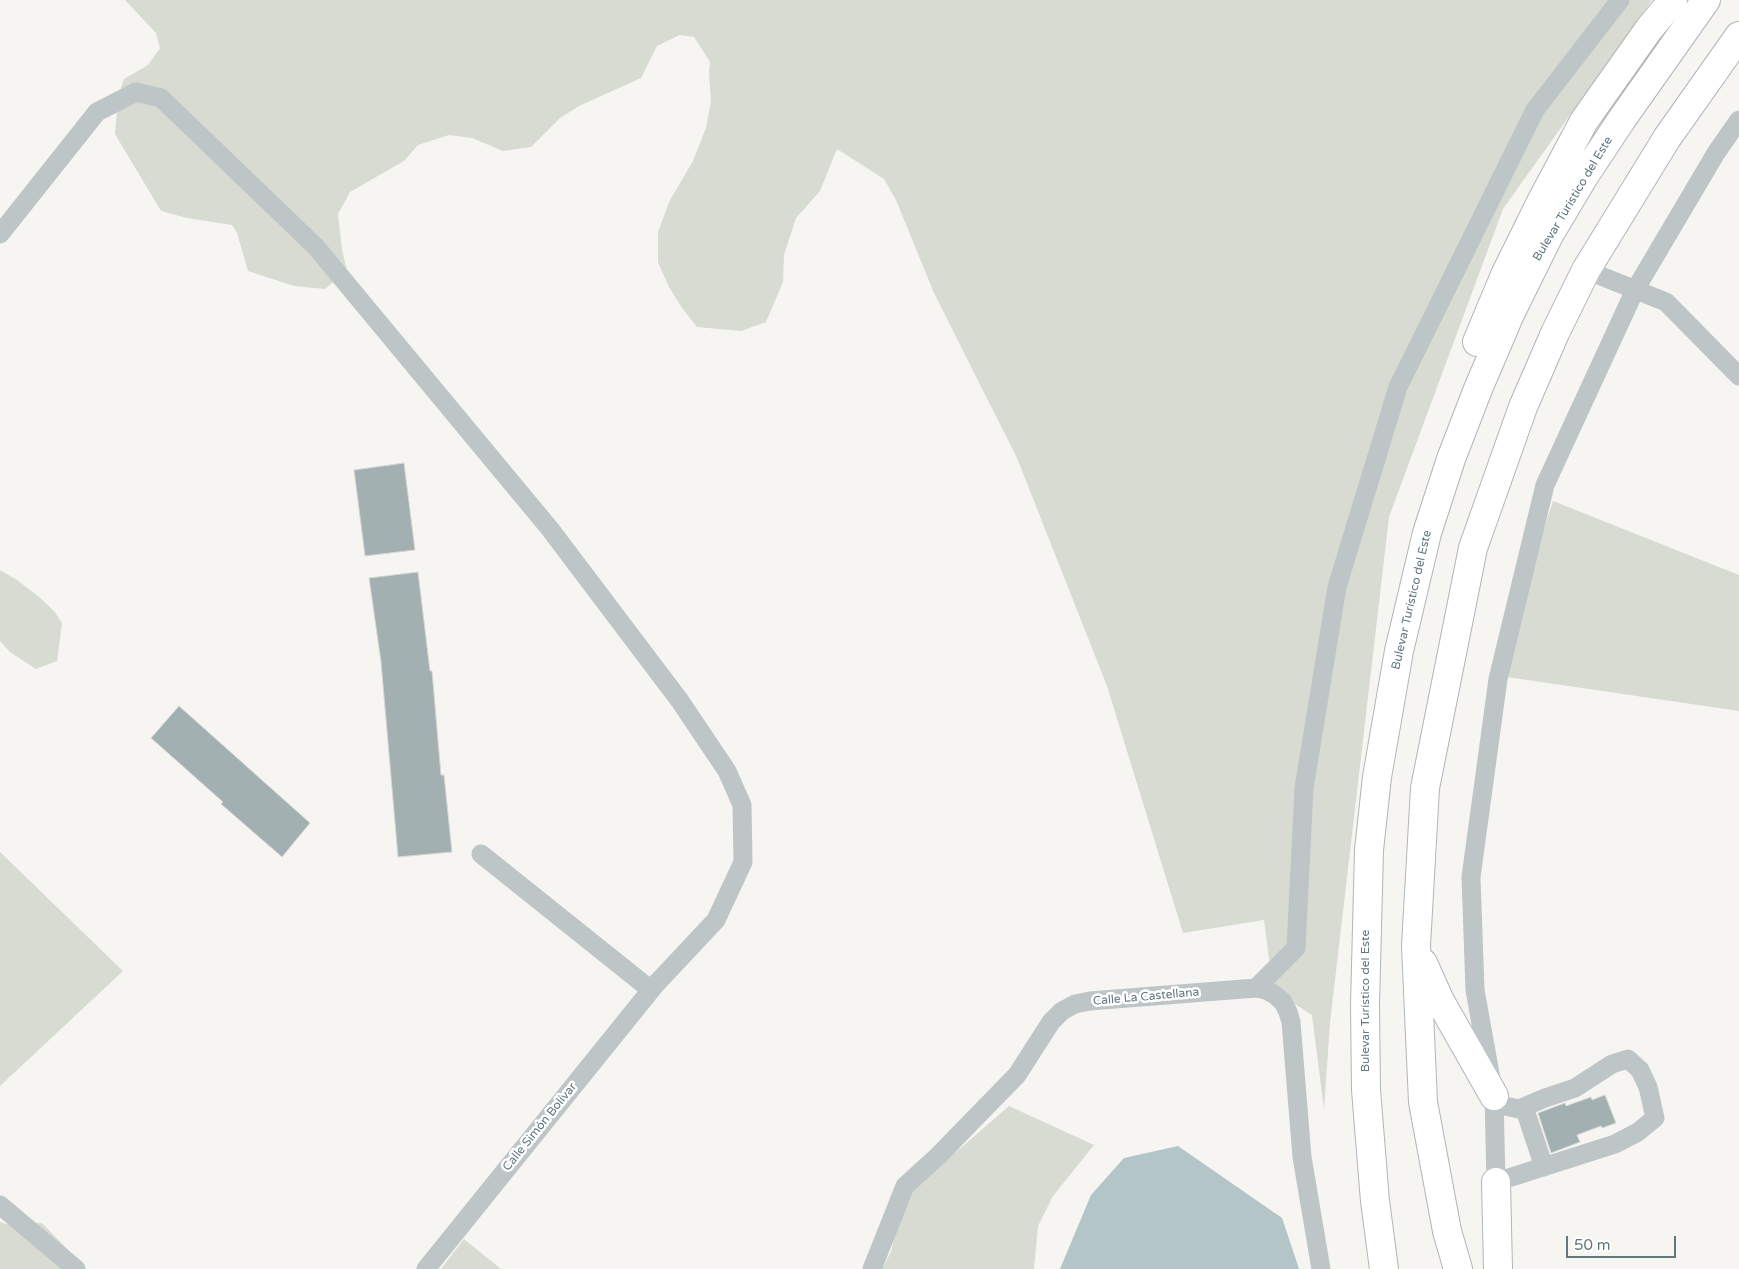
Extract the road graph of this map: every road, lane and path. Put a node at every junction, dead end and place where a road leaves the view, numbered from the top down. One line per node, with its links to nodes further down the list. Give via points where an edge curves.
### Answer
1 (1620, 0): 14 (street, via 1535,110 1398,387 1337,587 1304,788 1296,948)
2 (1673, 0): 10 (highway, via 1584,121 1505,275 1471,358 1455,419)
3 (1706, 0): 10 (highway, Bulevar Turístico del Este, via 1622,118 1549,235 1510,314)
4 (1739, 36): 7 (highway, via 1667,138)
5 (1739, 120): 8 (street)
6 (0, 234): 13 (street, Calle Simón Bolívar, via 98,112 136,92 161,98 316,247 550,529 680,701 727,772 742,805 743,862 716,920)
7 (1586, 270): 8 (street); 12 (highway, via 1523,407 1473,548 1425,788)
8 (1635, 290): 9 (street, via 1666,302); 15 (street, via 1545,485 1498,679 1471,877 1475,990)
9 (1739, 376)
10 (1450, 460): 24 (highway, Bulevar Turístico del Este, via 1427,533 1399,651 1376,777 1369,850 1366,1090)
11 (481, 854): 13 (street)
12 (1416, 946): 15 (highway, via 1440,1001); 25 (highway, via 1423,1102 1447,1231)
13 (653, 987): 21 (street, Calle Simón Bolívar)
14 (1256, 988): 22 (street, Calle La Castellana, via 1090,1001 1062,1011 1051,1022 1017,1075 905,1186); 23 (street, Calle La Castellana, via 1275,995 1286,1007 1291,1022 1302,1157)
15 (1494, 1096): 16 (street, via 1505,1106 1519,1110); 18 (street)
16 (1524, 1107): 17 (street); 17 (street, via 1574,1088 1612,1064 1628,1059 1640,1070 1648,1087 1655,1118 1638,1132 1615,1144)
17 (1544, 1167): 18 (street)
18 (1496, 1182): 26 (highway)
19 (0, 1206): 20 (street)
20 (76, 1269)
21 (426, 1269)
22 (872, 1269)
23 (1321, 1269)
24 (1384, 1269)
25 (1458, 1269)
26 (1498, 1269)

